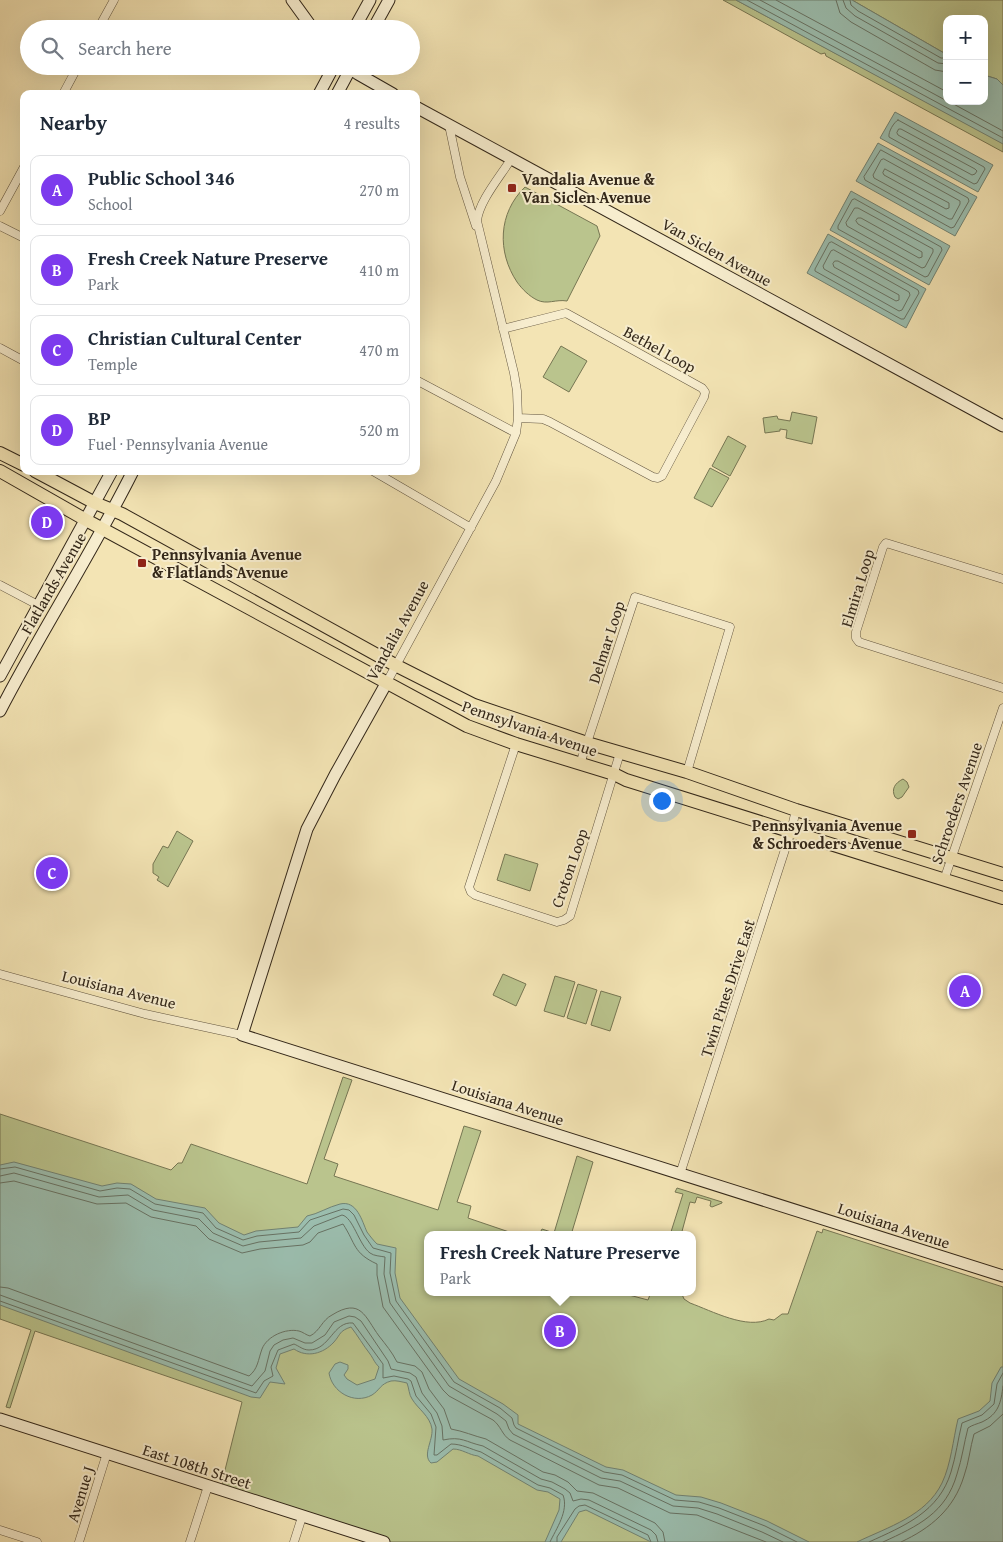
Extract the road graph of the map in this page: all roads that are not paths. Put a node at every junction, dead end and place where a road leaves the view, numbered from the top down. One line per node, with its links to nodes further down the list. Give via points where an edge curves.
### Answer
1 (114, 0): 5 (street)
2 (292, 0): 6 (street)
3 (370, 0): 7 (street)
4 (388, 0): 8 (street)
5 (103, 20)
6 (306, 20)
7 (359, 20)
8 (378, 20)
9 (73, 75): 13 (street)
10 (329, 75): 14 (street)
11 (346, 75): 15 (street)
12 (363, 75): 16 (street)
13 (65, 90)
14 (321, 90)
15 (339, 90)
16 (387, 90)
17 (420, 109): 18 (street, Van Siclen Avenue)
18 (450, 125): 19 (street, Van Siclen Avenue); 23 (street, Vandalia Avenue, via 460,177)
19 (511, 160): 23 (street, Vandalia Avenue, via 480,209 477,221); 30 (street, Van Siclen Avenue)
20 (20, 174): 21 (street)
21 (0, 211)
22 (0, 226): 24 (street)
23 (480, 235): 25 (street, Vandalia Avenue)
24 (20, 236)
25 (503, 329): 29 (street, Vandalia Avenue, via 514,373); 29 (street, Bethel Loop, via 566,313 705,392 662,476 658,478 543,419)
26 (0, 348): 27 (street)
27 (20, 359)
28 (420, 382): 31 (street)
29 (518, 418): 31 (street, Vandalia Avenue)
30 (1003, 426)
31 (516, 433): 42 (street, Vandalia Avenue)
32 (0, 453): 33 (main road)
33 (20, 463)
34 (0, 471): 41 (main road, Pennsylvania Avenue)
35 (42, 475): 39 (main road, Pennsylvania Avenue)
36 (110, 475): 39 (street, Flatlands Avenue)
37 (131, 475): 40 (street, Flatlands Avenue)
38 (381, 475): 42 (street)
39 (95, 503): 40 (main road, Pennsylvania Avenue); 41 (street, Flatlands Avenue)
40 (113, 510): 43 (street, Flatlands Avenue); 47 (main road, Pennsylvania Avenue)
41 (86, 520): 43 (main road, Pennsylvania Avenue); 46 (street, Flatlands Avenue)
42 (471, 528): 47 (street, Vandalia Avenue)
43 (103, 529): 49 (main road, Pennsylvania Avenue); 51 (street, Flatlands Avenue)
44 (1003, 579): 50 (street, Elmira Loop, via 886,543 856,638 859,642)
45 (0, 585): 46 (street)
46 (38, 606): 48 (street, Flatlands Avenue)
47 (397, 666): 49 (street, Vandalia Avenue); 53 (main road, Pennsylvania Avenue, via 474,705)
48 (0, 676)
49 (387, 682): 54 (main road, Pennsylvania Avenue, via 467,726); 66 (street, Vandalia Avenue, via 307,830)
50 (1003, 688)
51 (1, 706)
52 (1003, 708): 61 (street, Schroeders Avenue)
53 (587, 743): 55 (main road, Pennsylvania Avenue); 56 (street, Delmar Loop); 57 (street, Delmar Loop, via 635,597 730,627)
54 (516, 744): 56 (main road, Pennsylvania Avenue); 58 (street, Croton Loop, via 469,887 475,895 557,922 570,916)
55 (620, 753): 57 (main road, Pennsylvania Avenue); 58 (street, Croton Loop)
56 (580, 764): 58 (main road, Pennsylvania Avenue)
57 (687, 772): 59 (main road, Pennsylvania Avenue)
58 (614, 774): 60 (main road, Pennsylvania Avenue)
59 (796, 810): 60 (street, Twin Pines Drive East); 61 (main road, Pennsylvania Avenue)
60 (791, 831): 63 (main road, Pennsylvania Avenue); 67 (street, Twin Pines Drive East)
61 (952, 857): 62 (main road, Pennsylvania Avenue); 63 (street, Schroeders Avenue)
62 (1003, 874)
63 (944, 880): 64 (main road, Pennsylvania Avenue)
64 (1003, 898)
65 (0, 974): 66 (street, Louisiana Avenue, via 136,1012)
66 (242, 1035): 67 (street, Louisiana Avenue)
67 (680, 1174): 68 (street, Louisiana Avenue)
68 (1003, 1276)
69 (0, 1419): 70 (street, East 108th Street)
70 (107, 1453): 71 (street, East 108th Street); 75 (street, Avenue J)
71 (208, 1486): 72 (street, East 108th Street); 76 (street)
72 (302, 1517): 77 (street); 78 (street, East 108th Street)
73 (0, 1530): 74 (street)
74 (38, 1542)
75 (79, 1542)
76 (190, 1542)
77 (294, 1542)
78 (384, 1542)

